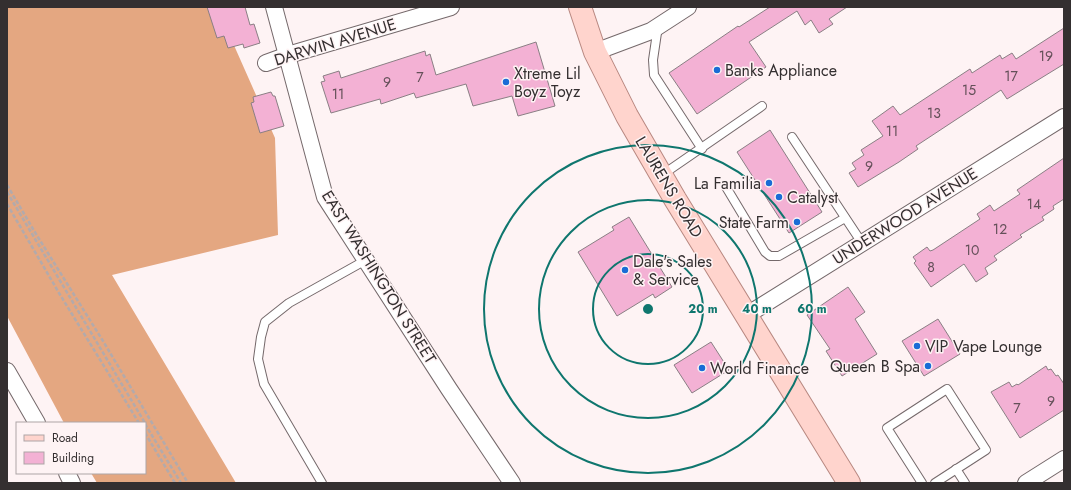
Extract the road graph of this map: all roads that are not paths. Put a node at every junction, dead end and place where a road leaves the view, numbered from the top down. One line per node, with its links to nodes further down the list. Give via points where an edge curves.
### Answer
1 (274, 7): 8 (street, EAST WASHINGTON STREET)
2 (451, 7): 5 (street, DARWIN AVENUE)
3 (580, 7): 7 (main road, LAURENS ROAD)
4 (688, 7): 6 (street)
5 (430, 10): 8 (street, DARWIN AVENUE)
6 (658, 26): 7 (street); 13 (lane, via 653,60 654,75)
7 (596, 52): 14 (main road, LAURENS ROAD, via 627,116)
8 (288, 55): 9 (street, DARWIN AVENUE); 18 (street, EAST WASHINGTON STREET, via 325,197)
9 (266, 63)
10 (762, 106): 13 (lane)
11 (1064, 117): 17 (street, UNDERWOOD AVENUE)
12 (792, 137): 16 (lane)
13 (702, 149): 14 (lane)
14 (662, 176): 19 (main road, LAURENS ROAD)
15 (726, 188): 16 (lane, via 765,252 770,256 779,256)
16 (845, 218): 17 (lane)
17 (862, 243): 19 (street, UNDERWOOD AVENUE)
18 (366, 260): 26 (lane, via 289,303 265,322 262,337 258,359 264,384); 27 (street, EAST WASHINGTON STREET)
19 (747, 315): 28 (main road, LAURENS ROAD)
20 (7, 371): 21 (street)
21 (37, 422)
22 (1064, 459): 32 (street)
23 (956, 469): 29 (lane, via 986,450 947,389 886,428); 30 (lane); 31 (lane)
24 (68, 474): 25 (street)
25 (72, 483)
26 (322, 483)
27 (512, 483)
28 (849, 483)
29 (922, 483)
30 (935, 483)
31 (965, 483)
32 (1026, 483)

